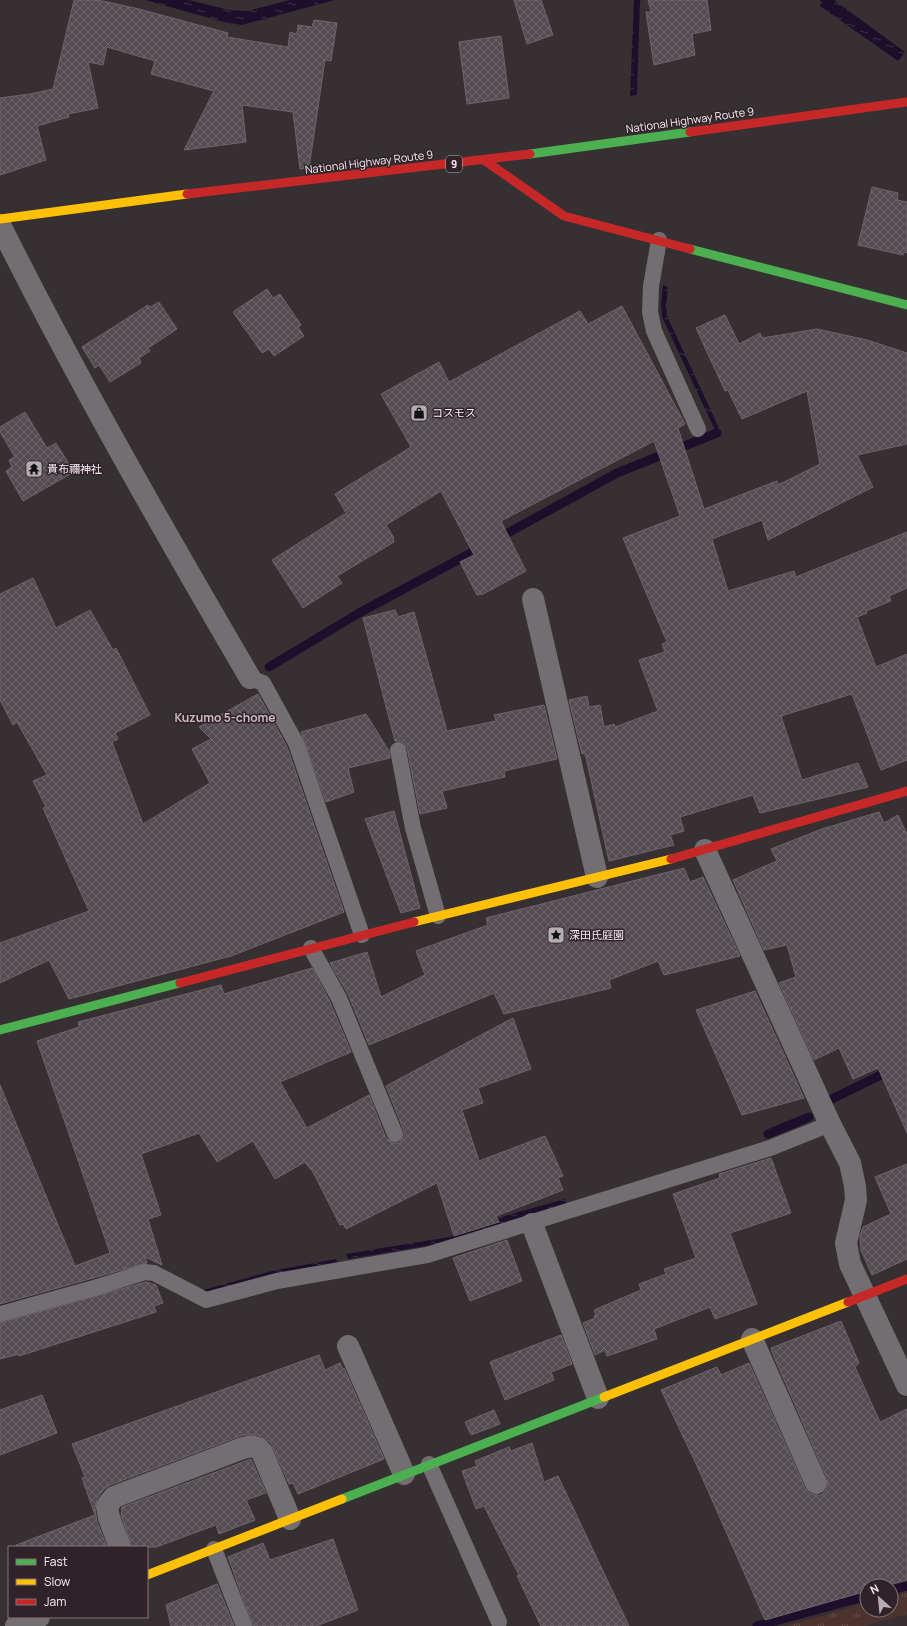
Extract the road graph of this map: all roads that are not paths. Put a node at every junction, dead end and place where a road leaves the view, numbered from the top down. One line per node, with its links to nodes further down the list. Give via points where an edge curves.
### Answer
1 (907, 102): 2 (main road, National Highway Route 9 / 9)
2 (484, 160): 3 (main road, National Highway Route 9 / 9, via 122,202); 5 (main road, via 564,216)
3 (0, 219)
4 (0, 225): 9 (street, via 46,316 130,470)
5 (659, 240): 6 (main road); 7 (lane, via 651,286 650,312 654,331)
6 (907, 305)
7 (698, 429)
8 (534, 599): 13 (street)
9 (250, 678): 15 (lane, via 263,683 296,742)
10 (398, 750): 14 (lane, via 413,828)
11 (907, 791): 12 (main road)
12 (706, 850): 13 (main road); 18 (street)
13 (597, 877): 14 (main road)
14 (438, 916): 15 (main road)
15 (362, 935): 16 (main road)
16 (311, 948): 17 (main road); 19 (lane, via 338,998)
17 (0, 1030)
18 (830, 1124): 20 (lane, via 770,1148); 22 (street, via 850,1163 855,1186 856,1200 846,1243 850,1264)
19 (394, 1134)
20 (532, 1224): 23 (lane, via 427,1255 277,1280 206,1300 154,1273 145,1272); 27 (street)
21 (907, 1279): 22 (main road)
22 (864, 1295): 24 (main road); 26 (street)
23 (0, 1314)
24 (752, 1339): 27 (main road); 30 (street)
25 (348, 1346): 29 (street)
26 (907, 1385)
27 (598, 1398): 28 (main road)
28 (429, 1464): 29 (main road); 36 (lane)
29 (404, 1474): 31 (main road)
30 (816, 1483)
31 (290, 1519): 32 (street, via 262,1452 258,1447 252,1446 114,1496 107,1506); 33 (main road)
32 (120, 1546)
33 (214, 1548): 34 (main road); 38 (lane)
34 (148, 1575)
35 (36, 1618): 37 (street)
36 (499, 1622)
37 (16, 1626)
38 (244, 1626)

